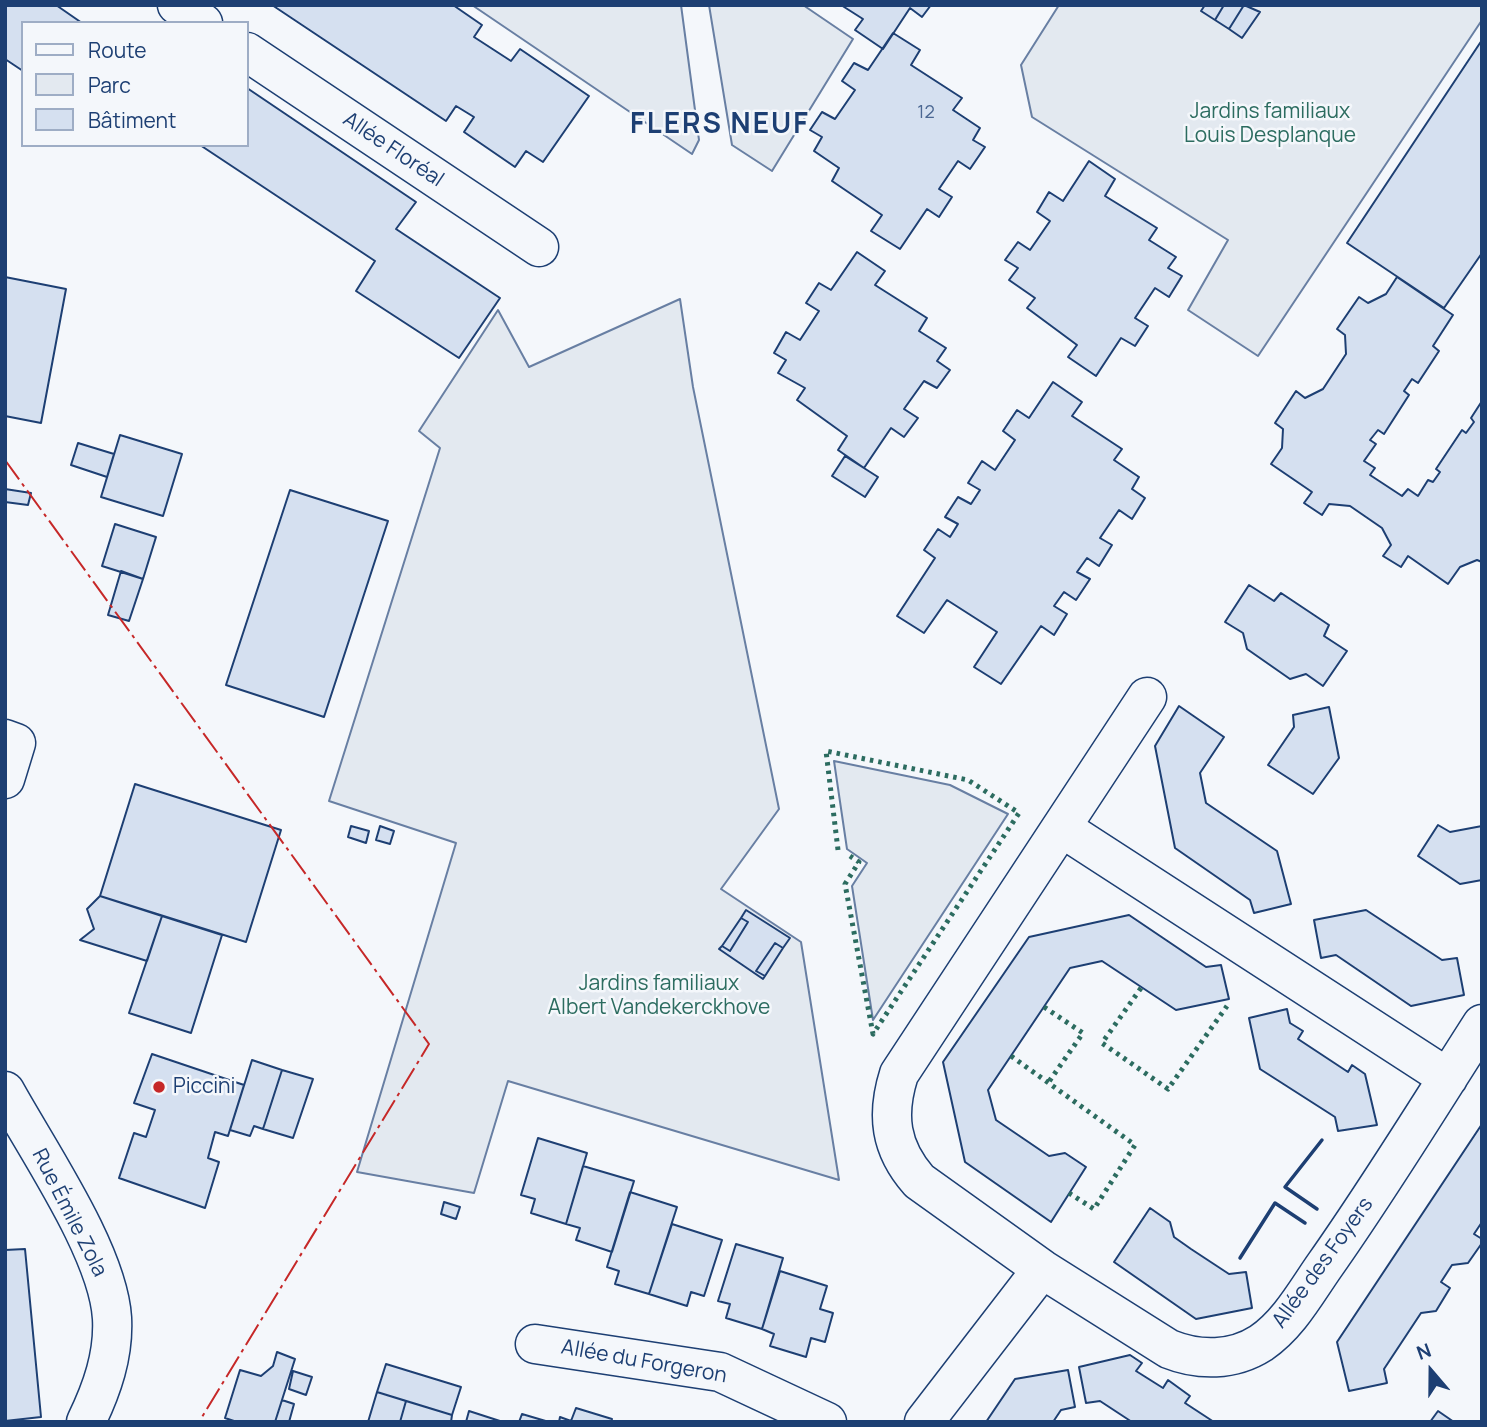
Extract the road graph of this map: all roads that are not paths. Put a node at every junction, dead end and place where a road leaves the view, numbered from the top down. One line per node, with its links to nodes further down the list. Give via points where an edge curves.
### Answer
1 (177, 5): 2 (street)
2 (200, 21)
3 (248, 53): 4 (street, Allée Floréal)
4 (539, 247)
5 (1147, 696): 8 (street, Allée des Foyers)
6 (5, 740): 7 (street, via 16,743)
7 (5, 779)
8 (1062, 828): 10 (street); 12 (street, Allée des Foyers, via 899,1074 890,1119 906,1166 919,1181)
9 (1482, 1024): 10 (street, Allée des Foyers)
10 (1448, 1078): 12 (street, Allée des Foyers, via 1281,1327 1248,1349 1223,1357 1189,1357)
11 (5, 1091): 14 (street, Rue Émile Zola, via 86,1237 107,1289 112,1318 110,1352)
12 (1042, 1269): 16 (street)
13 (535, 1344): 15 (street, Allée du Forgeron, via 720,1372)
14 (86, 1422)
15 (827, 1422)
16 (924, 1422)

